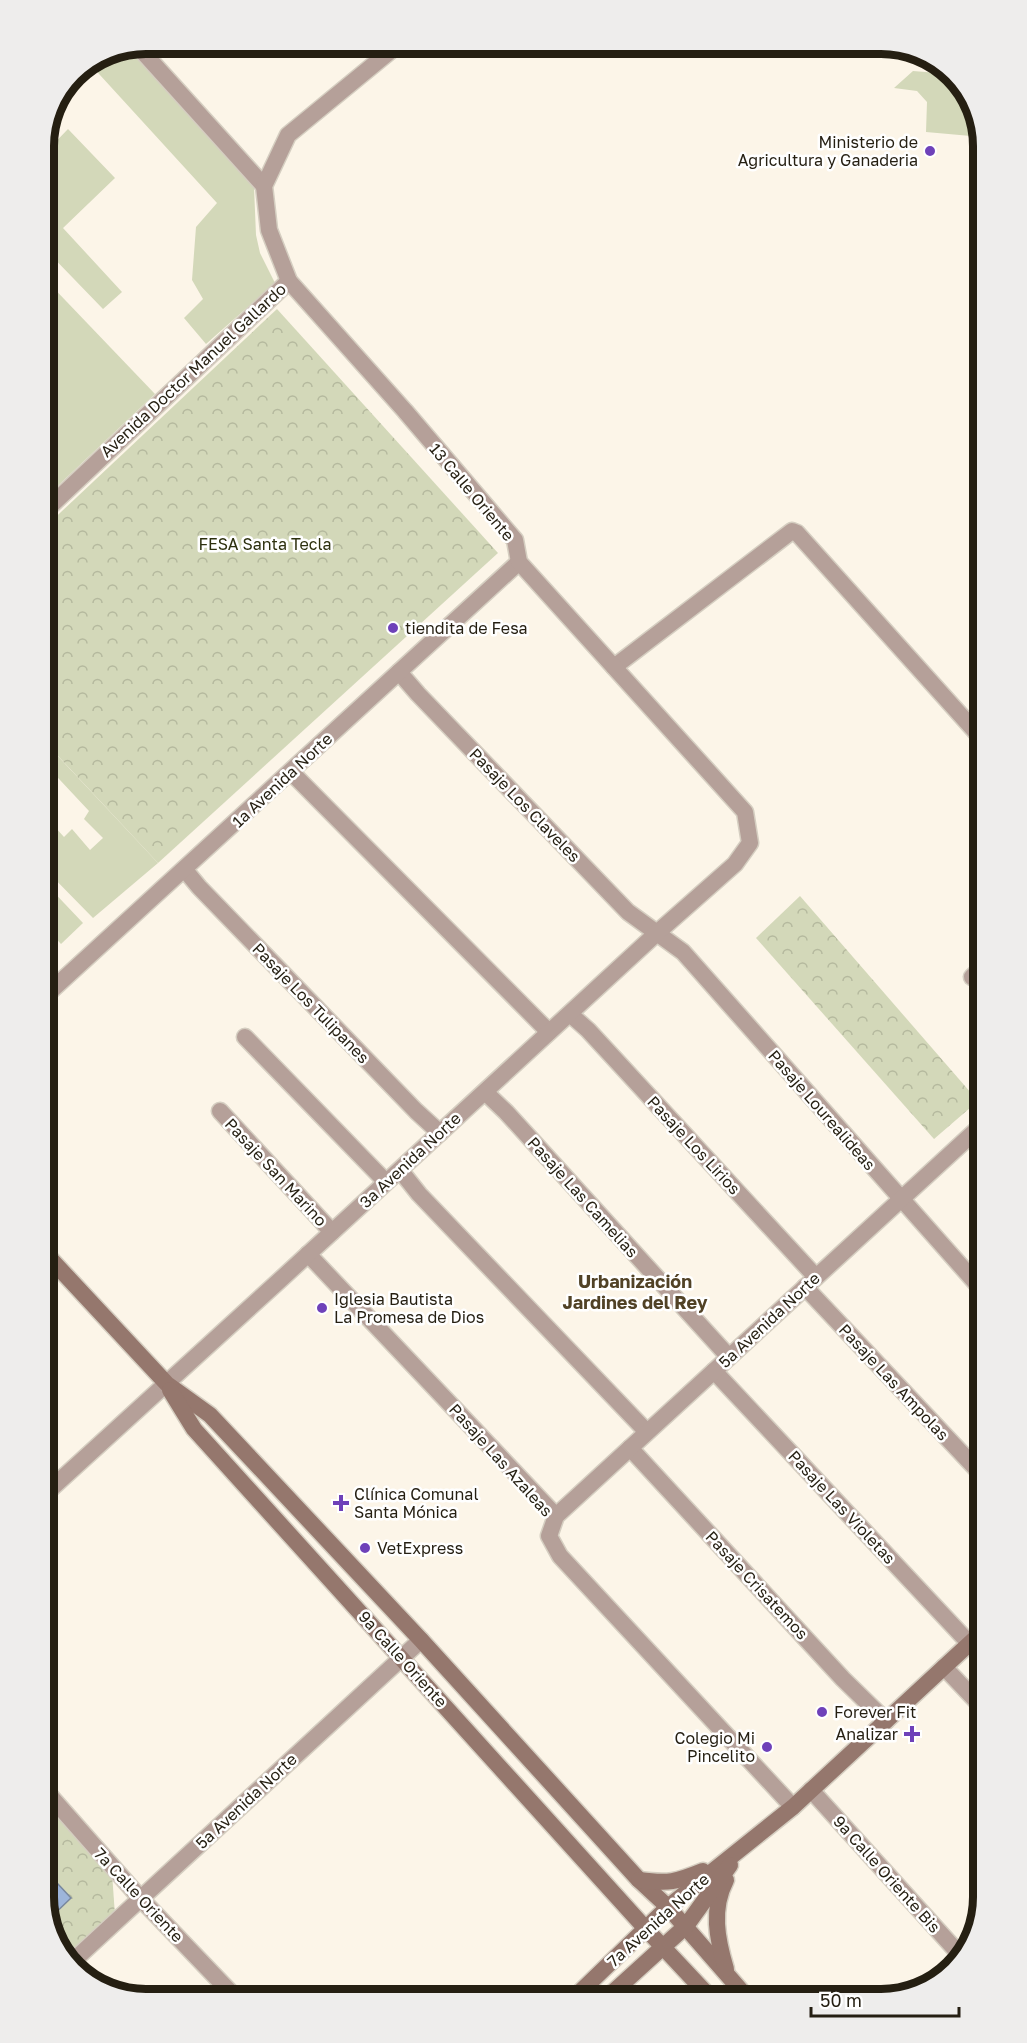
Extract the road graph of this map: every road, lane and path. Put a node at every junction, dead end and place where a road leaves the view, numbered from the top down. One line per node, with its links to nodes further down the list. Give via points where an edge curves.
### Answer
1 (145, 54): 3 (street)
2 (387, 54): 3 (street, via 288,135)
3 (264, 186): 4 (street, Avenida Doctor Manuel Gallardo, via 269,230)
4 (289, 281): 5 (street, Avenida Doctor Manuel Gallardo); 6 (street, 13 Calle Oriente, via 515,540)
5 (54, 503)
6 (519, 562): 7 (street, 13 Calle Oriente); 8 (street, 1a Avenida Norte)
7 (614, 667): 9 (street, via 792,531); 11 (street, 13 Calle Oriente)
8 (399, 672): 10 (street, 1a Avenida Norte); 13 (street, Pasaje Los Claveles, via 628,912)
9 (973, 728)
10 (291, 772): 12 (street, 1a Avenida Norte); 16 (street)
11 (745, 812): 13 (street, 3a Avenida Norte, via 750,843 735,864)
12 (185, 870): 14 (street, 1a Avenida Norte); 20 (street, Pasaje Los Tulipanes)
13 (658, 932): 15 (street, 3a Avenida Norte); 24 (street, Pasaje Lourealideas, via 683,952)
14 (54, 988)
15 (570, 1014): 16 (street, 3a Avenida Norte); 29 (street, Pasaje Los Lirios)
16 (549, 1032): 18 (street, 3a Avenida Norte)
17 (245, 1037): 23 (street)
18 (485, 1092): 20 (street, 3a Avenida Norte); 30 (street, Pasaje Las Camelias)
19 (220, 1111): 25 (street, Pasaje San Marino)
20 (440, 1133): 22 (street, 3a Avenida Norte)
21 (973, 1134): 24 (street, 5a Avenida Norte)
22 (400, 1170): 23 (street, 3a Avenida Norte); 33 (street)
23 (386, 1182): 25 (street, 3a Avenida Norte)
24 (901, 1199): 28 (street, Pasaje Lourealideas); 29 (street, 5a Avenida Norte)
25 (332, 1232): 26 (street, 3a Avenida Norte)
26 (308, 1254): 32 (street, 3a Avenida Norte); 37 (street, Pasaje Las Azaleas)
27 (54, 1263): 32 (main road, 9a Calle Oriente)
28 (973, 1279)
29 (811, 1282): 30 (street, 5a Avenida Norte); 35 (street, Pasaje Las Ampolas)
30 (729, 1358): 31 (street, 5a Avenida Norte)
31 (714, 1371): 33 (street, 5a Avenida Norte); 40 (street, Pasaje Las Violetas)
32 (167, 1384): 36 (street, 3a Avenida Norte); 38 (main road, 9a Calle Oriente, via 210,1415); 41 (main road, 9a Calle Oriente, via 194,1429)
33 (647, 1432): 34 (street, 5a Avenida Norte)
34 (630, 1448): 37 (street, 5a Avenida Norte); 44 (street, Pasaje Crisatemos, via 843,1679)
35 (973, 1464)
36 (54, 1485)
37 (556, 1516): 47 (street, Pasaje Las Azaleas, via 549,1536 560,1556)
38 (421, 1641): 41 (street, 5a Avenida Norte); 49 (main road, 9a Calle Oriente)
39 (973, 1641): 40 (main road, 7a Avenida Norte)
40 (970, 1644): 42 (main road, 7a Avenida Norte)
41 (402, 1658): 50 (street, 5a Avenida Norte); 53 (main road, 9a Calle Oriente)
42 (944, 1667): 43 (street); 44 (main road, 7a Avenida Norte)
43 (973, 1697)
44 (886, 1720): 45 (main road, 7a Avenida Norte)
45 (811, 1790): 47 (main road, 7a Avenida Norte); 55 (street, 9a Calle Oriente Bis)
46 (54, 1801): 50 (street, 7a Calle Oriente)
47 (793, 1807): 48 (main road, 7a Avenida Norte)
48 (743, 1847): 49 (main road, via 683,1880); 51 (main road, 7a Avenida Norte); 52 (main road, 7a Avenida Norte); 57 (main road, via 721,1889 716,1912 717,1940)
49 (639, 1880): 51 (main road, 9a Calle Oriente)
50 (141, 1899): 56 (street, 5a Avenida Norte); 58 (street, 7a Calle Oriente)
51 (668, 1907): 52 (main road, 9a Calle Oriente); 53 (main road, 7a Avenida Norte)
52 (686, 1926): 54 (main road, 7a Avenida Norte); 57 (main road, 9a Calle Oriente)
53 (646, 1929): 54 (main road, 9a Calle Oriente); 59 (main road, 7a Avenida Norte)
54 (664, 1947): 60 (main road, 7a Avenida Norte); 61 (main road, 9a Calle Oriente)
55 (956, 1950)
56 (77, 1957)
57 (728, 1975): 62 (main road, 9a Calle Oriente)
58 (227, 1989)
59 (583, 1989)
60 (617, 1989)
61 (702, 1989)
62 (740, 1989)

